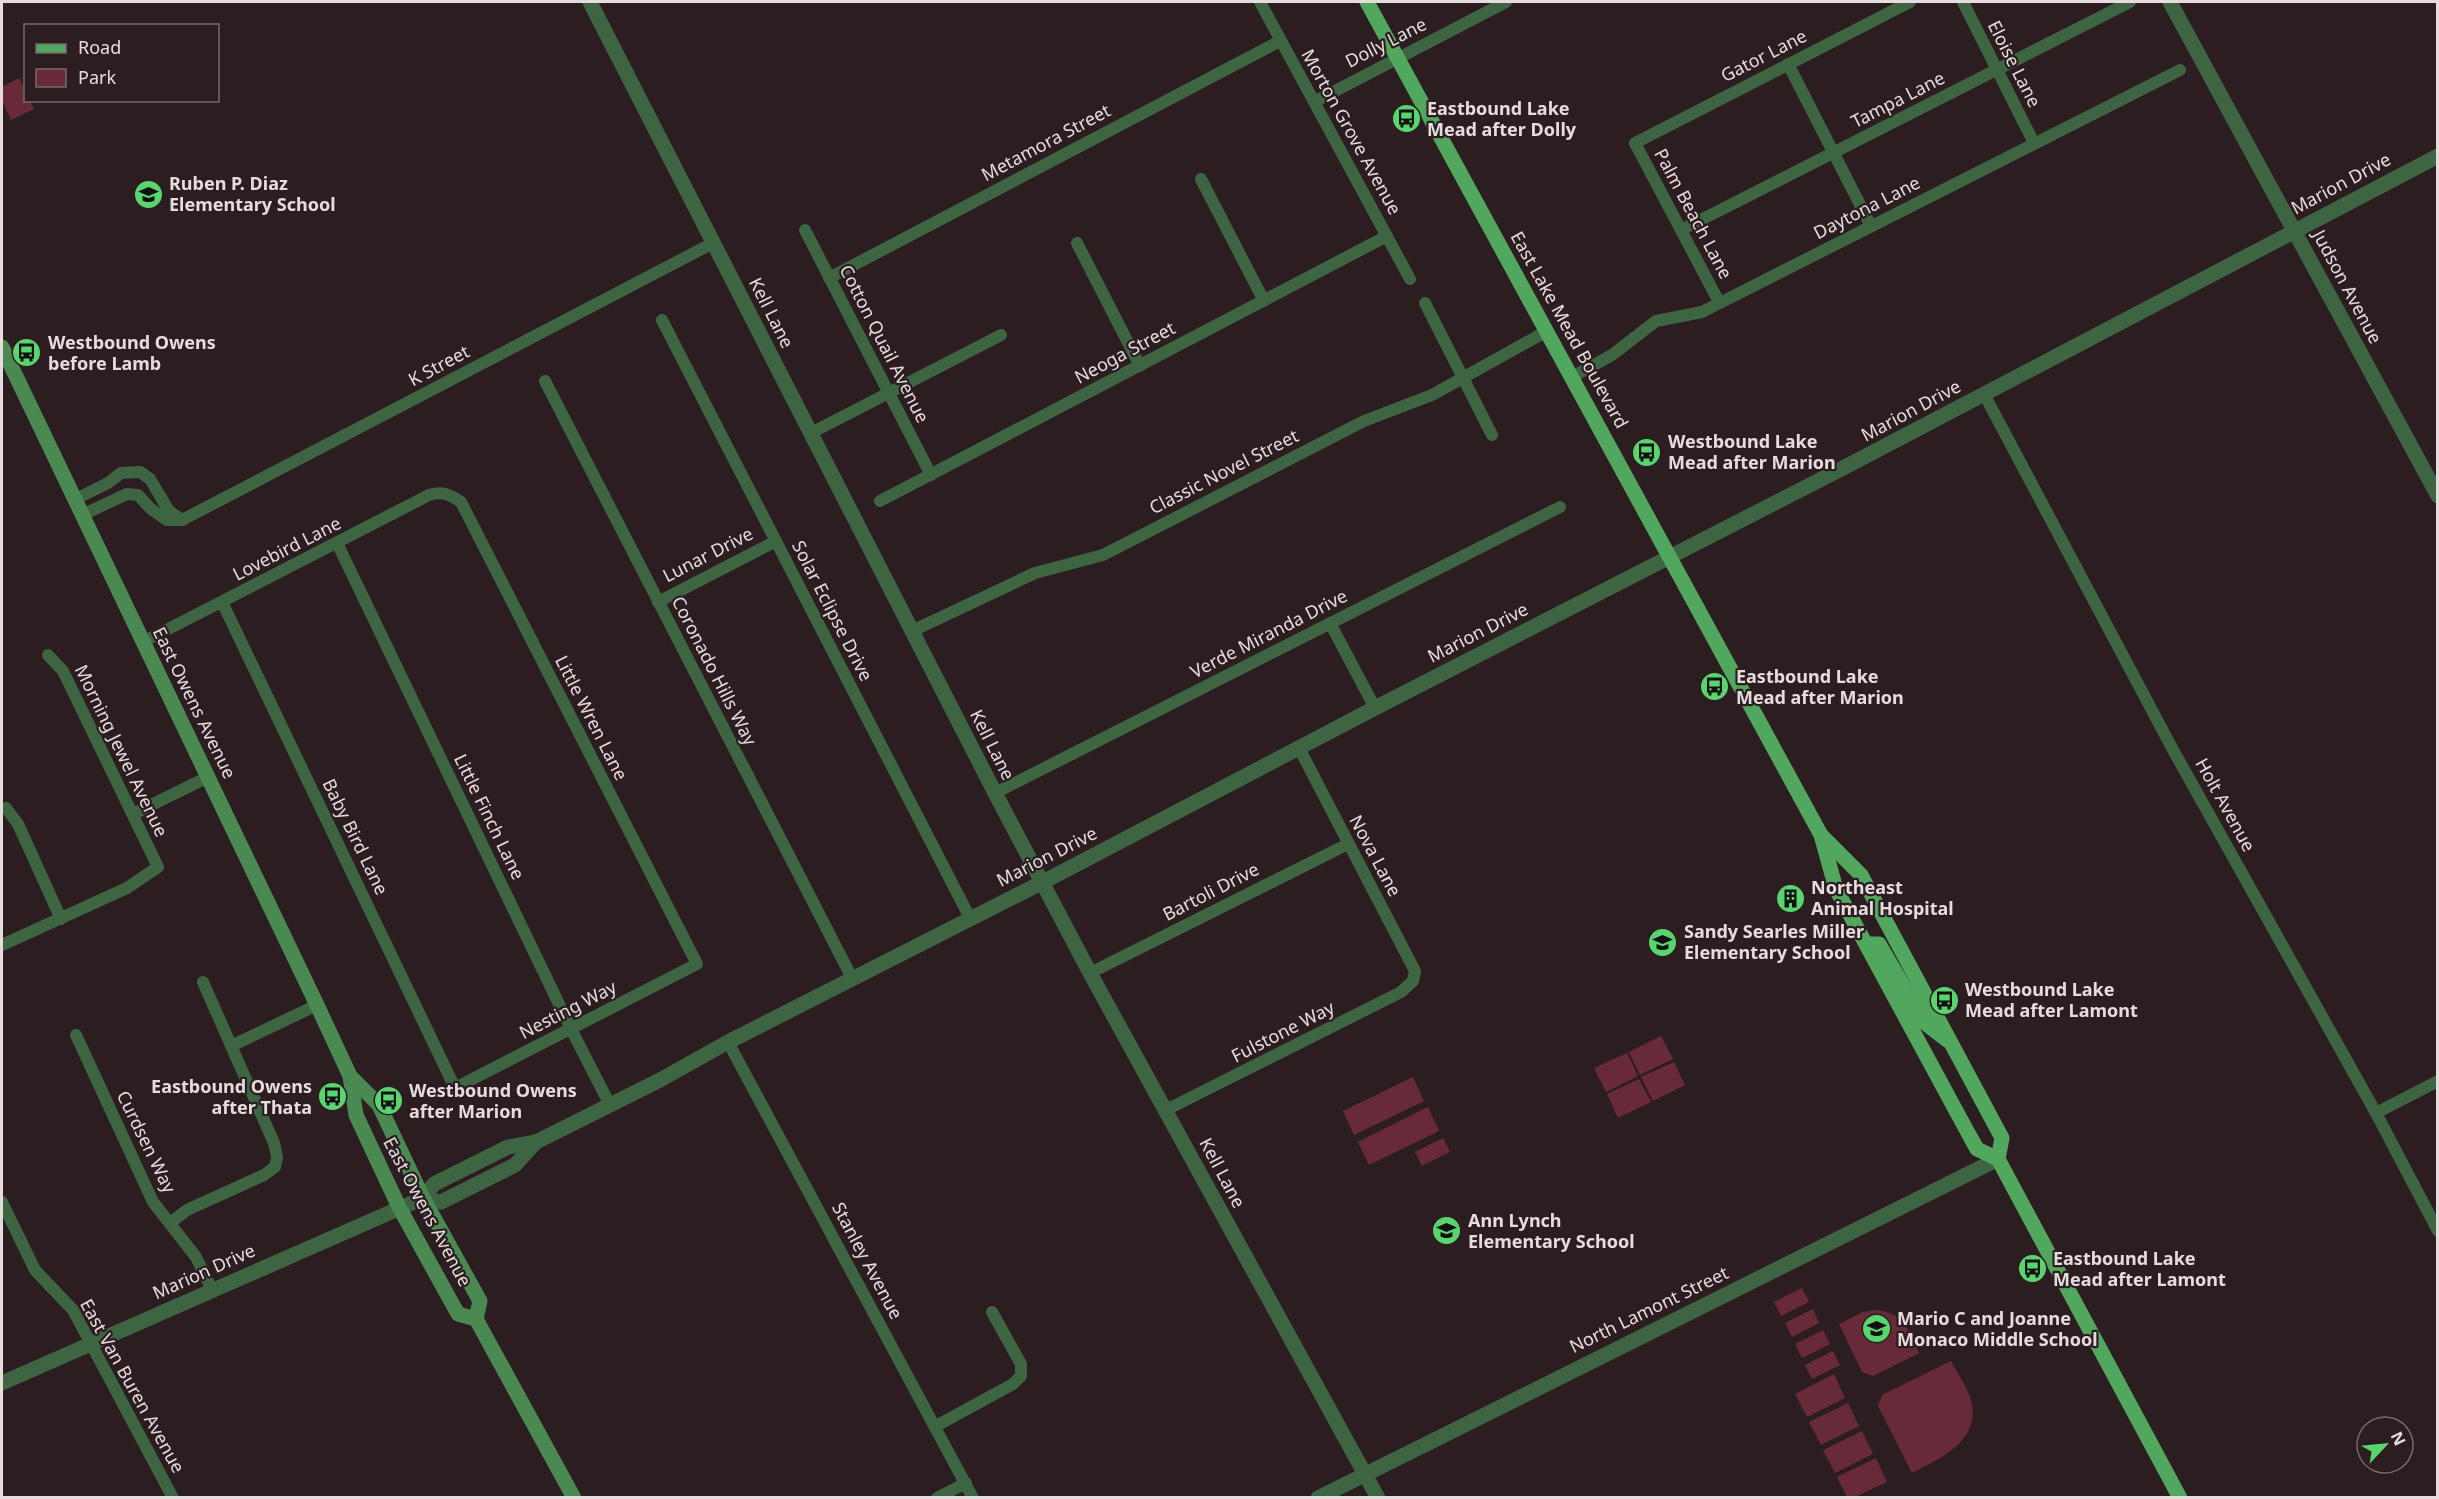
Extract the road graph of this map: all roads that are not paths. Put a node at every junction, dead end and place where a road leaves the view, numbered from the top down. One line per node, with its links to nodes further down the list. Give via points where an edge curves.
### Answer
1 (590, 2): 25 (street, Kell Lane)
2 (1260, 2): 9 (street, Morton Grove Avenue)
3 (1367, 2): 10 (main road, East Lake Mead Boulevard)
4 (1506, 2): 10 (street, Dolly Lane)
5 (1910, 2): 11 (street, Gator Lane)
6 (1963, 2): 12 (street, Eloise Lane)
7 (2130, 2): 12 (street, Tampa Lane)
8 (2170, 2): 23 (street, Judson Avenue)
9 (1280, 40): 14 (street, Morton Grove Avenue); 27 (street, Metamora Street)
10 (1398, 57): 14 (street, Dolly Lane); 33 (main road, East Lake Mead Boulevard)
11 (1788, 64): 15 (street, Gator Lane); 17 (street)
12 (1997, 69): 16 (street, Eloise Lane); 17 (street, Tampa Lane)
13 (2180, 70): 16 (street, Daytona Lane)
14 (1314, 102): 24 (street, Morton Grove Avenue)
15 (1635, 143): 22 (street, Palm Beach Lane)
16 (2034, 143): 20 (street, Daytona Lane)
17 (1834, 152): 20 (street); 22 (street, Tampa Lane)
18 (2438, 156): 23 (street, Marion Drive)
19 (1201, 179): 29 (street)
20 (1871, 226): 30 (street, Daytona Lane)
21 (805, 230): 27 (street, Cotton Quail Avenue)
22 (1681, 230): 30 (street, Palm Beach Lane)
23 (2295, 230): 41 (street, Marion Drive); 46 (street, Judson Avenue)
24 (1387, 236): 28 (street, Morton Grove Avenue); 29 (street, Neoga Street)
25 (713, 243): 42 (street, Kell Lane); 51 (street, K Street)
26 (1077, 243): 36 (street)
27 (829, 278): 40 (street, Cotton Quail Avenue)
28 (1410, 279)
29 (1264, 301): 36 (street, Neoga Street)
30 (1719, 302): 37 (street, Daytona Lane, via 1702,312 1656,321 1612,355)
31 (1425, 303): 38 (street)
32 (662, 320): 52 (street, Solar Eclipse Drive)
33 (1548, 331): 37 (main road, East Lake Mead Boulevard); 38 (street, Classic Novel Street)
34 (1001, 335): 40 (street)
35 (2, 347): 47 (main road, East Owens Avenue)
36 (1140, 366): 44 (street, Neoga Street)
37 (1572, 376): 54 (main road, East Lake Mead Boulevard)
38 (1463, 378): 43 (street); 58 (street, Classic Novel Street, via 1432,395 1354,426 1103,555 1035,573)
39 (545, 381): 55 (street, Coronado Hills Way)
40 (889, 394): 42 (street); 44 (street, Cotton Quail Avenue)
41 (1984, 394): 54 (street, Marion Drive); 90 (street, Holt Avenue, via 2176,755)
42 (811, 433): 58 (street, Kell Lane)
43 (1492, 435)
44 (931, 475): 48 (street, Neoga Street)
45 (448, 494): 53 (street, Lovebird Lane, via 429,495); 74 (street, Little Wren Lane, via 461,502)
46 (2438, 496)
47 (74, 500): 50 (main road, East Owens Avenue); 51 (street, via 121,473 140,472 150,479 170,511)
48 (880, 501)
49 (1560, 507): 57 (street, Verde Miranda Drive)
50 (82, 515): 51 (street, via 127,494 138,495 167,520); 59 (main road, East Owens Avenue)
51 (182, 520)
52 (776, 541): 55 (street, Lunar Drive); 70 (street, Solar Eclipse Drive)
53 (337, 543): 56 (street, Lovebird Lane); 80 (street, Little Finch Lane)
54 (1670, 556): 61 (street, Marion Drive); 67 (main road, East Lake Mead Boulevard)
55 (658, 602): 76 (street, Coronado Hills Way)
56 (222, 603): 59 (street, Lovebird Lane); 87 (street, Baby Bird Lane)
57 (1330, 623): 61 (street); 64 (street, Verde Miranda Drive)
58 (912, 631): 64 (street, Kell Lane)
59 (143, 642): 63 (main road, East Owens Avenue)
60 (48, 655): 66 (street, Morning Jewel Avenue, via 63,670)
61 (1375, 708): 62 (street, Marion Drive)
62 (1299, 748): 68 (street, Nova Lane); 69 (street, Marion Drive)
63 (208, 777): 66 (street); 79 (main road, East Owens Avenue)
64 (995, 793): 69 (street, Kell Lane)
65 (6, 808): 71 (street, via 18,824)
66 (133, 814): 71 (street, Morning Jewel Avenue, via 158,867 127,888)
67 (1821, 835): 72 (main road, East Lake Mead Boulevard, via 1836,889); 83 (main road, East Lake Mead Boulevard, via 1861,875)
68 (1348, 844): 75 (street, Bartoli Drive); 77 (street, Nova Lane, via 1415,970)
69 (1042, 882): 70 (street, Marion Drive); 75 (street, Kell Lane)
70 (969, 918): 76 (street, Marion Drive)
71 (61, 919): 73 (street)
72 (1866, 944): 83 (main road, via 1879,944 1925,1023); 91 (main road, East Lake Mead Boulevard, via 1977,1149)
73 (2, 945)
74 (697, 964): 80 (street, Nesting Way)
75 (1090, 973): 89 (street, Kell Lane)
76 (852, 978): 82 (street, Marion Drive)
77 (1413, 981): 89 (street, Fulstone Way, via 1401,992)
78 (203, 982): 84 (street)
79 (317, 1005): 84 (street); 85 (main road, East Owens Avenue)
80 (571, 1029): 87 (street, Nesting Way); 88 (street, Little Finch Lane)
81 (76, 1035): 95 (street, Curdsen Way, via 153,1202)
82 (728, 1042): 88 (street, Marion Drive); 102 (street, Stanley Avenue)
83 (1952, 1044): 91 (main road, East Lake Mead Boulevard, via 2002,1138)
84 (231, 1046): 95 (street, via 274,1143 278,1157 275,1167 187,1210)
85 (350, 1076): 92 (main road, East Owens Avenue, via 379,1105); 94 (main road, East Owens Avenue, via 356,1115)
86 (2438, 1081): 90 (street)
87 (455, 1088)
88 (609, 1105): 92 (street, Marion Drive, via 536,1142 497,1152 434,1184)
89 (1166, 1110): 103 (street, Kell Lane)
90 (2376, 1113): 96 (street, Holt Avenue)
91 (1998, 1159): 103 (street, North Lamont Street); 111 (main road, East Lake Mead Boulevard)
92 (423, 1198): 94 (street, Marion Drive); 99 (main road, East Owens Avenue, via 480,1301)
93 (2, 1202): 100 (street, East Van Buren Avenue, via 35,1270 73,1310)
94 (399, 1207): 97 (street, Marion Drive); 99 (main road, East Owens Avenue, via 458,1314)
95 (170, 1223): 97 (street, Curdsen Way, via 196,1257)
96 (2438, 1231)
97 (212, 1290): 100 (street, Marion Drive)
98 (992, 1312): 102 (street, via 1021,1364 1021,1376)
99 (476, 1318): 106 (main road, East Owens Avenue)
100 (90, 1344): 101 (street, Marion Drive); 105 (street, East Van Buren Avenue)
101 (2, 1383)
102 (936, 1426): 104 (street, Stanley Avenue)
103 (1365, 1474): 109 (street, North Lamont Street); 110 (street, Kell Lane)
104 (966, 1483): 107 (street); 108 (street, Stanley Avenue)
105 (173, 1497)
106 (574, 1497)
107 (937, 1497)
108 (974, 1497)
109 (1318, 1497)
110 (1378, 1497)
111 (2180, 1497)

